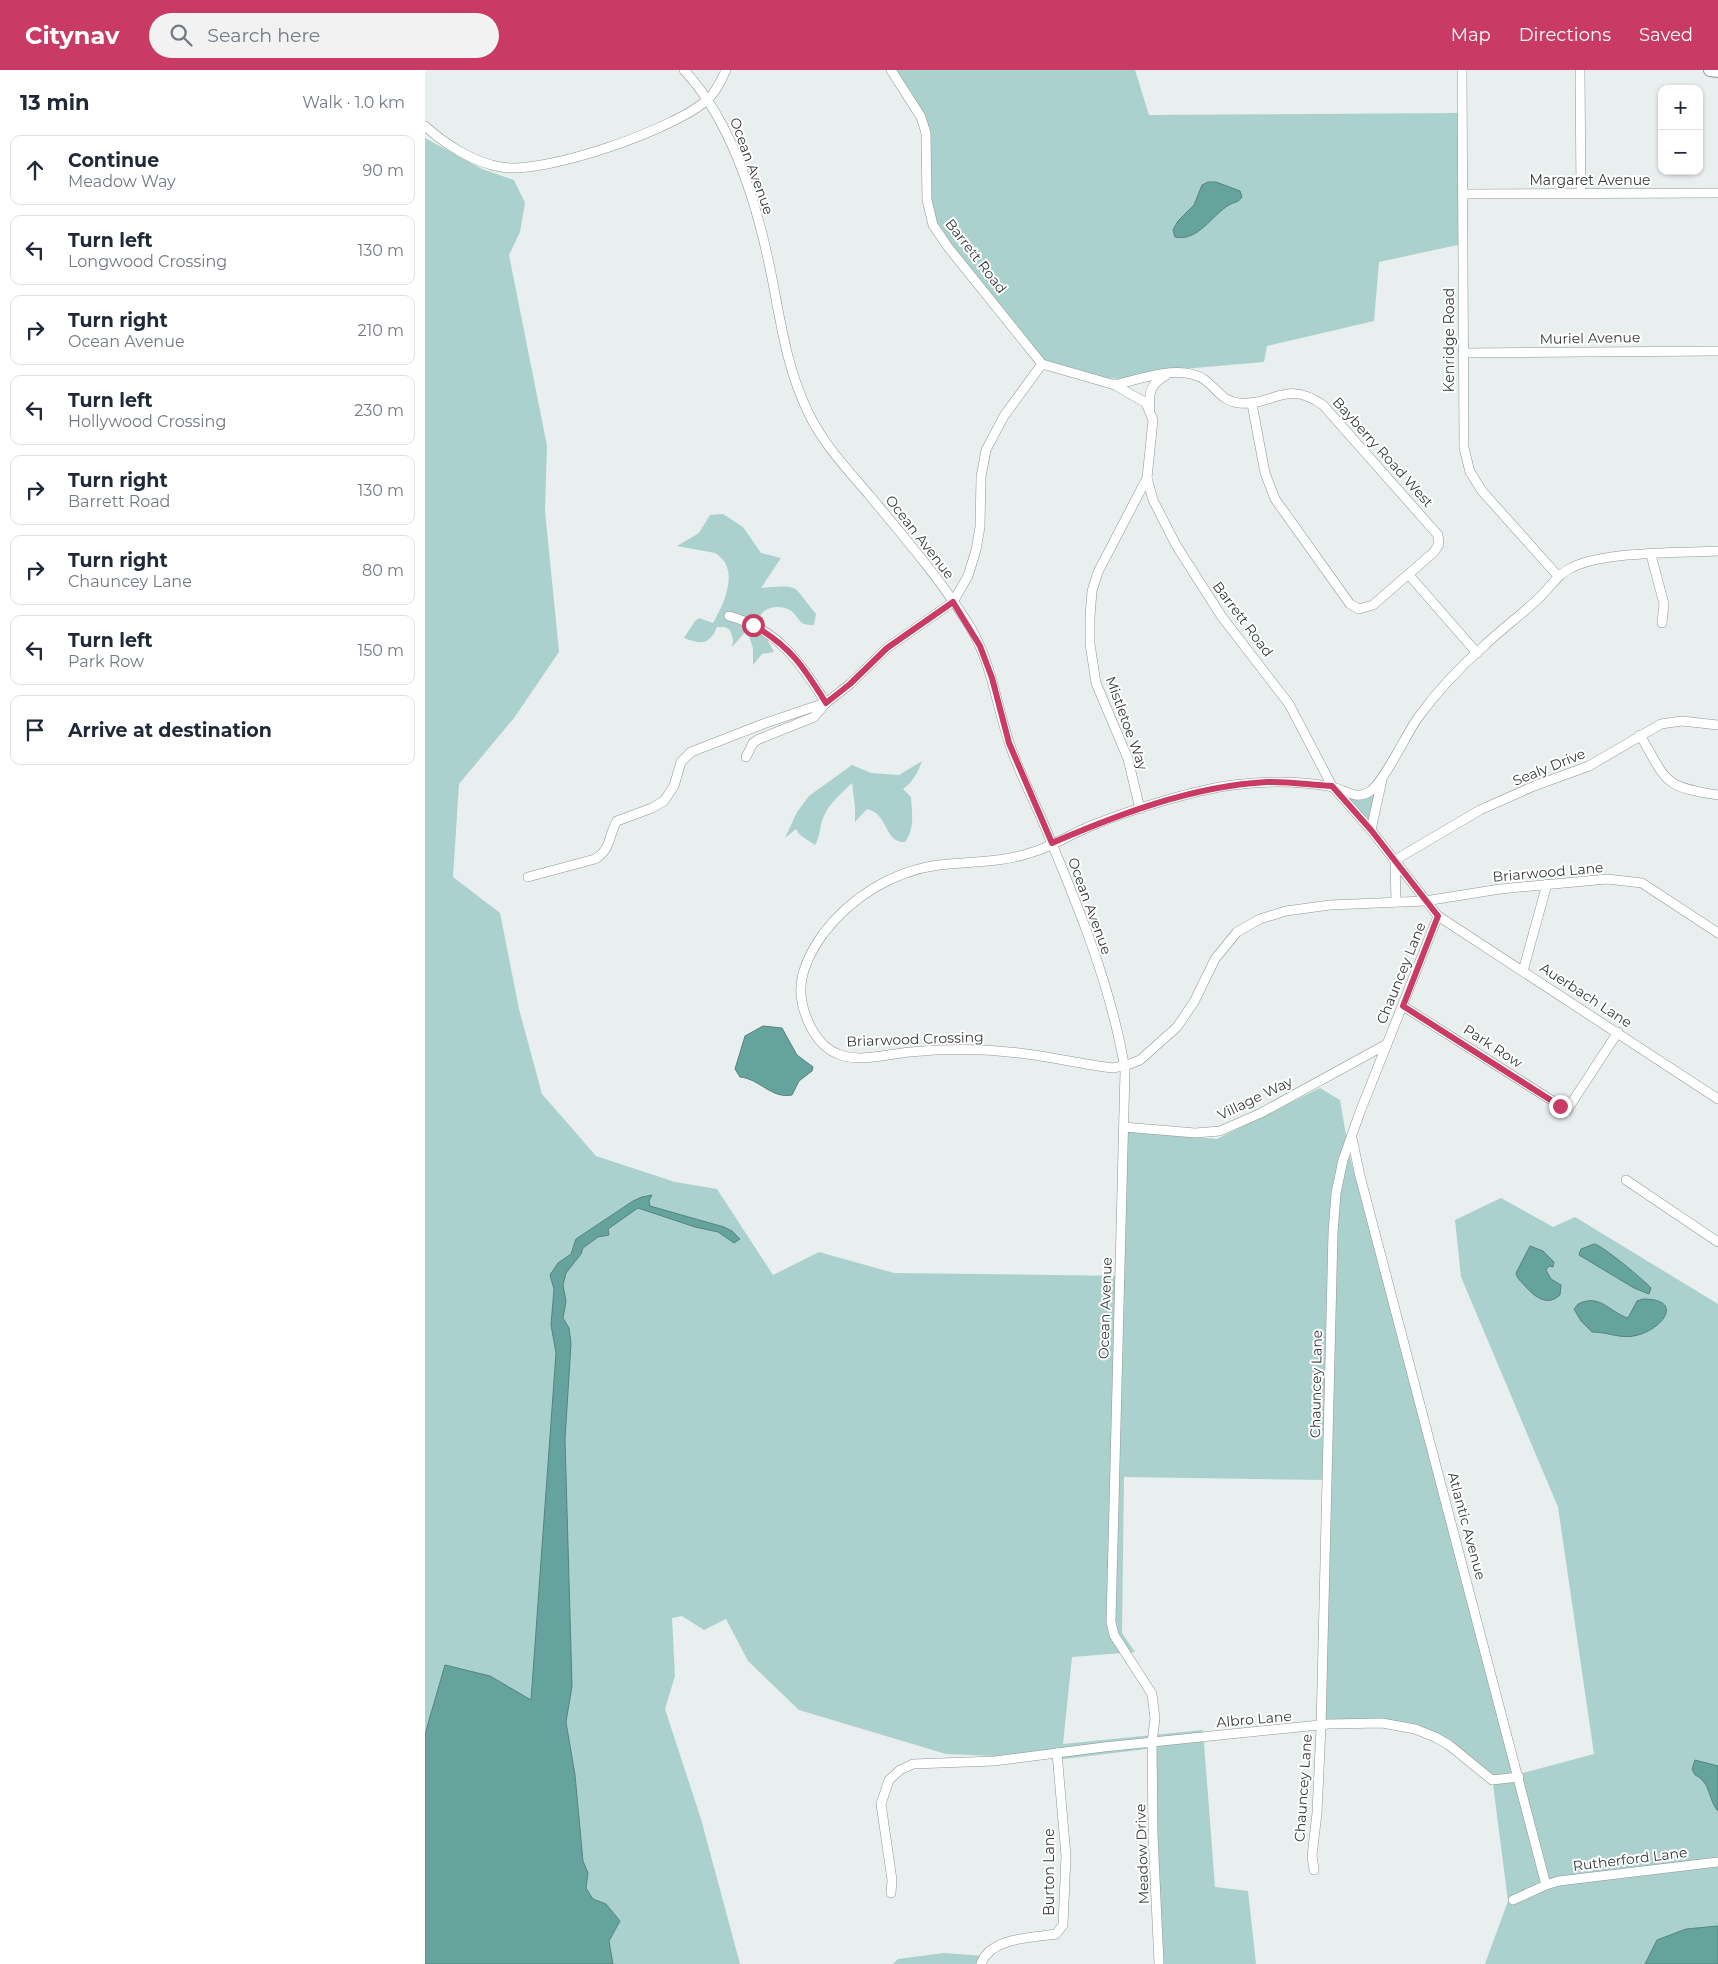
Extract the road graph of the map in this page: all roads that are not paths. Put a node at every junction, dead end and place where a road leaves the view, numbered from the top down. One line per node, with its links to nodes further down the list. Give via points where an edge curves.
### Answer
1 (684, 70): 8 (street, Ocean Avenue)
2 (726, 70): 8 (street)
3 (891, 70): 15 (street, Barrett Road, via 917,110 926,133 927,194 933,225)
4 (1462, 70): 11 (street, Kenridge Road)
5 (1580, 70): 12 (street)
6 (1710, 70): 7 (main road)
7 (1718, 71)
8 (709, 99): 9 (street, via 632,140 596,152 509,168 470,156); 25 (street, Ocean Avenue, via 731,144 756,215 787,360 809,414 827,444 911,544)
9 (425, 126)
10 (1718, 193): 12 (street, Margaret Avenue)
11 (1463, 194): 12 (street, Margaret Avenue); 14 (street, Kenridge Road)
12 (1581, 194)
13 (1718, 351): 14 (street, Muriel Avenue)
14 (1463, 353): 24 (street, Kenridge Road, via 1464,448 1470,472 1482,491)
15 (1042, 364): 17 (street); 25 (street, via 1004,416 986,450 976,550 968,576)
16 (1167, 374): 17 (street); 18 (street, via 1197,375 1226,400); 19 (street, Barrett Road, via 1151,388)
17 (1115, 385): 19 (street, via 1141,398)
18 (1252, 404): 23 (street, via 1265,473 1275,499 1350,604 1359,609 1373,605); 23 (street, Bayberry Road West, via 1291,393 1305,395 1323,405 1438,535 1439,544 1435,552)
19 (1150, 409): 20 (street, Barrett Road, via 1153,434)
20 (1147, 478): 34 (street, Barrett Road, via 1153,500 1176,545 1223,618 1289,704); 36 (street, Mistletoe Way, via 1098,572 1092,591 1090,617 1096,683 1128,759)
21 (1718, 551): 22 (street)
22 (1651, 555): 24 (street, via 1599,559 1573,567); 27 (street, via 1665,604)
23 (1409, 575): 28 (street)
24 (1558, 576): 28 (street, via 1543,594)
25 (953, 602): 29 (street, via 887,648); 38 (street, Ocean Avenue, via 980,646 1009,743)
26 (729, 616): 29 (street, via 753,625 783,644 802,664)
27 (1662, 623)
28 (1477, 653): 33 (street, via 1446,683 1417,719)
29 (826, 703): 32 (street, via 813,717 759,739); 40 (street, via 691,752 681,762 668,796 652,808 617,820 603,855)
30 (1718, 725): 31 (street, Sealy Drive, via 1673,722 1661,724)
31 (1640, 735): 35 (street, via 1672,784); 39 (street, Sealy Drive, via 1589,766 1480,810)
32 (746, 757)
33 (1383, 778): 34 (street, Briarwood Crossing, via 1372,790 1356,796); 37 (street)
34 (1332, 786): 36 (street, Briarwood Crossing, via 1269,782 1229,785); 37 (street, Barrett Road)
35 (1718, 794)
36 (1140, 809): 38 (street, Briarwood Crossing)
37 (1371, 830): 39 (street, Barrett Road)
38 (1052, 843): 50 (street, Ocean Avenue, via 1098,967); 50 (street, Briarwood Crossing, via 1035,852 1006,859 918,868 861,896 833,921 812,951 801,982 805,1012 819,1040 844,1056 949,1050 1003,1052 1098,1066)
39 (1395, 860): 42 (street, Barrett Road); 43 (street)
40 (528, 877)
41 (1547, 884): 42 (street, Briarwood Lane); 45 (street, Briarwood Lane, via 1607,879 1642,883); 46 (street)
42 (1425, 901): 43 (street, Briarwood Crossing); 44 (street)
43 (1396, 902): 50 (street, Briarwood Crossing, via 1286,911 1260,919 1239,931 1215,959 1194,1002 1177,1027 1140,1060)
44 (1438, 916): 46 (street, Auerbach Lane); 47 (street, Chauncey Lane)
45 (1718, 933)
46 (1523, 971): 48 (street, Auerbach Lane)
47 (1403, 1006): 48 (street, Park Row, via 1567,1110); 49 (street, Chauncey Lane)
48 (1618, 1032): 51 (street, Auerbach Lane)
49 (1387, 1044): 52 (street, Village Way, via 1261,1113 1220,1131 1195,1133); 53 (street, Chauncey Lane, via 1359,1112)
50 (1125, 1066): 52 (street, Ocean Avenue)
51 (1718, 1098)
52 (1124, 1127): 57 (street, Ocean Avenue, via 1111,1622 1114,1635 1152,1694 1155,1719)
53 (1352, 1138): 56 (street, Chauncey Lane, via 1339,1178 1333,1233); 59 (street, Atlantic Avenue)
54 (1626, 1180): 55 (street)
55 (1718, 1242)
56 (1321, 1727): 57 (street, Albro Lane); 59 (street, Albro Lane, via 1382,1723 1415,1729 1449,1746 1492,1780); 61 (street, Chauncey Lane, via 1312,1856)
57 (1152, 1742): 58 (street, Albro Lane); 66 (street, Meadow Drive)
58 (1057, 1753): 63 (street, Albro Lane, via 913,1764 900,1770 889,1780 881,1804); 65 (street, Burton Lane, via 1066,1856 1063,1925 1056,1934 1004,1942 993,1947)
59 (1519, 1777): 62 (street, Atlantic Avenue)
60 (1718, 1862): 62 (street, Rutherford Lane)
61 (1314, 1870)
62 (1547, 1885): 64 (street)
63 (891, 1892)
64 (1513, 1900)
65 (981, 1964)
66 (1159, 1964)

